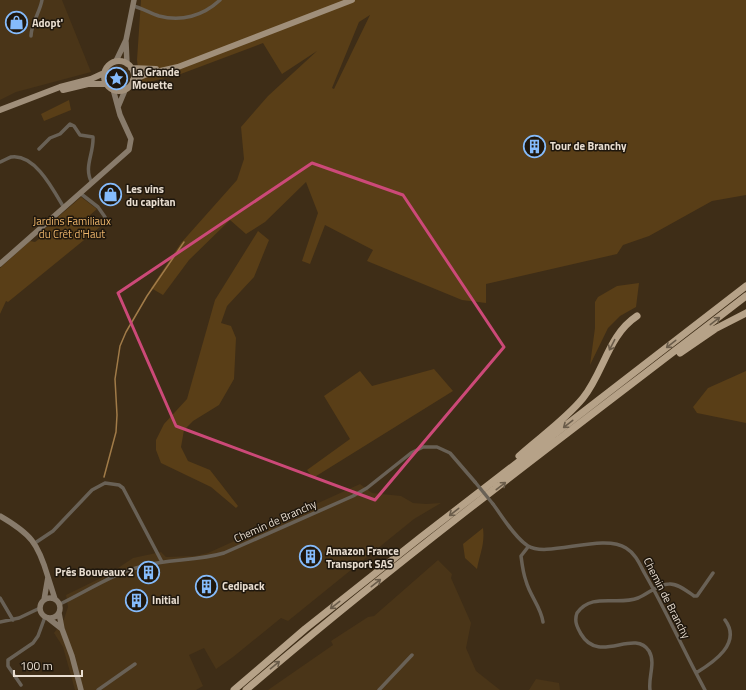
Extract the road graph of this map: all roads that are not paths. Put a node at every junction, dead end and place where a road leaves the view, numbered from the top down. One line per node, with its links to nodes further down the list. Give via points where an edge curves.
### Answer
1 (42, 0): 5 (street)
2 (220, 0): 4 (street, via 204,12 189,17 158,16)
3 (352, 0): 7 (main road)
4 (133, 3): 6 (street)
5 (31, 36)
6 (126, 40): 8 (street); 9 (street)
7 (212, 53): 9 (main road, via 160,68 144,70); 11 (main road, via 178,67)
8 (116, 61): 9 (main road); 10 (main road, via 107,67)
9 (129, 66): 11 (main road)
10 (104, 73): 12 (main road); 15 (main road)
11 (133, 80): 13 (main road)
12 (107, 84): 14 (main road); 15 (main road, via 88,84)
13 (126, 88): 14 (main road); 16 (street)
14 (113, 89): 16 (street)
15 (46, 93): 17 (main road)
16 (118, 107): 20 (street, via 131,139 130,147 126,154)
17 (0, 110)
18 (39, 149): 20 (street, via 70,124 80,135 93,137 94,147 87,169)
19 (0, 162): 22 (street, via 11,157 23,158 35,166)
20 (92, 183): 21 (street)
21 (80, 193): 22 (street); 23 (street, via 98,207)
22 (64, 208): 24 (street)
23 (105, 217)
24 (0, 264)
25 (746, 286): 30 (highway, one-way to 30)
26 (746, 296): 29 (highway, one-way to 26)
27 (746, 313): 29 (highway, via 715,329)
28 (637, 316): 30 (highway, one-way to 30, via 621,330 583,398)
29 (595, 413): 57 (highway, one-way to 29, via 308,636)
30 (476, 495): 56 (highway, one-way to 56, via 305,629)
31 (0, 516): 32 (street)
32 (35, 543): 34 (street, via 53,531 92,490 105,483 112,483 123,488); 36 (street)
33 (528, 547): 34 (street, Chemin de Branchy, bridge, via 450,453 437,447 423,448 411,453 353,496 224,553 207,558); 37 (street, Chemin de Branchy, via 543,550 591,544 622,546 636,558); 48 (street, via 521,556 524,573)
34 (162, 562): 41 (street, Chemin de Branchy, via 128,571)
35 (713, 573): 37 (street, via 697,596 670,583)
36 (48, 577): 39 (street); 40 (street)
37 (654, 590): 52 (street, Chemin de Branchy); 59 (street, via 630,600 591,602 579,610 575,620 582,636 594,645 607,648 631,642 646,647 652,662)
38 (0, 598): 45 (street)
39 (55, 599): 40 (street); 41 (street)
40 (44, 600): 42 (street)
41 (60, 604): 43 (street)
42 (40, 608): 44 (street, via 41,613); 45 (street)
43 (59, 613): 44 (street, via 53,618); 49 (street)
44 (47, 617): 49 (street); 53 (street, via 33,644 8,660 8,666)
45 (13, 620): 47 (street)
46 (725, 620): 52 (street, via 731,633 729,644 706,667)
47 (0, 622)
48 (543, 622)
49 (62, 629): 54 (street)
50 (412, 655): 58 (street)
51 (135, 664): 55 (street)
52 (696, 673): 60 (street, Chemin de Branchy)
53 (21, 685)
54 (81, 690)
55 (98, 690)
56 (234, 690)
57 (246, 690)
58 (379, 690)
59 (650, 690)
60 (705, 690)

